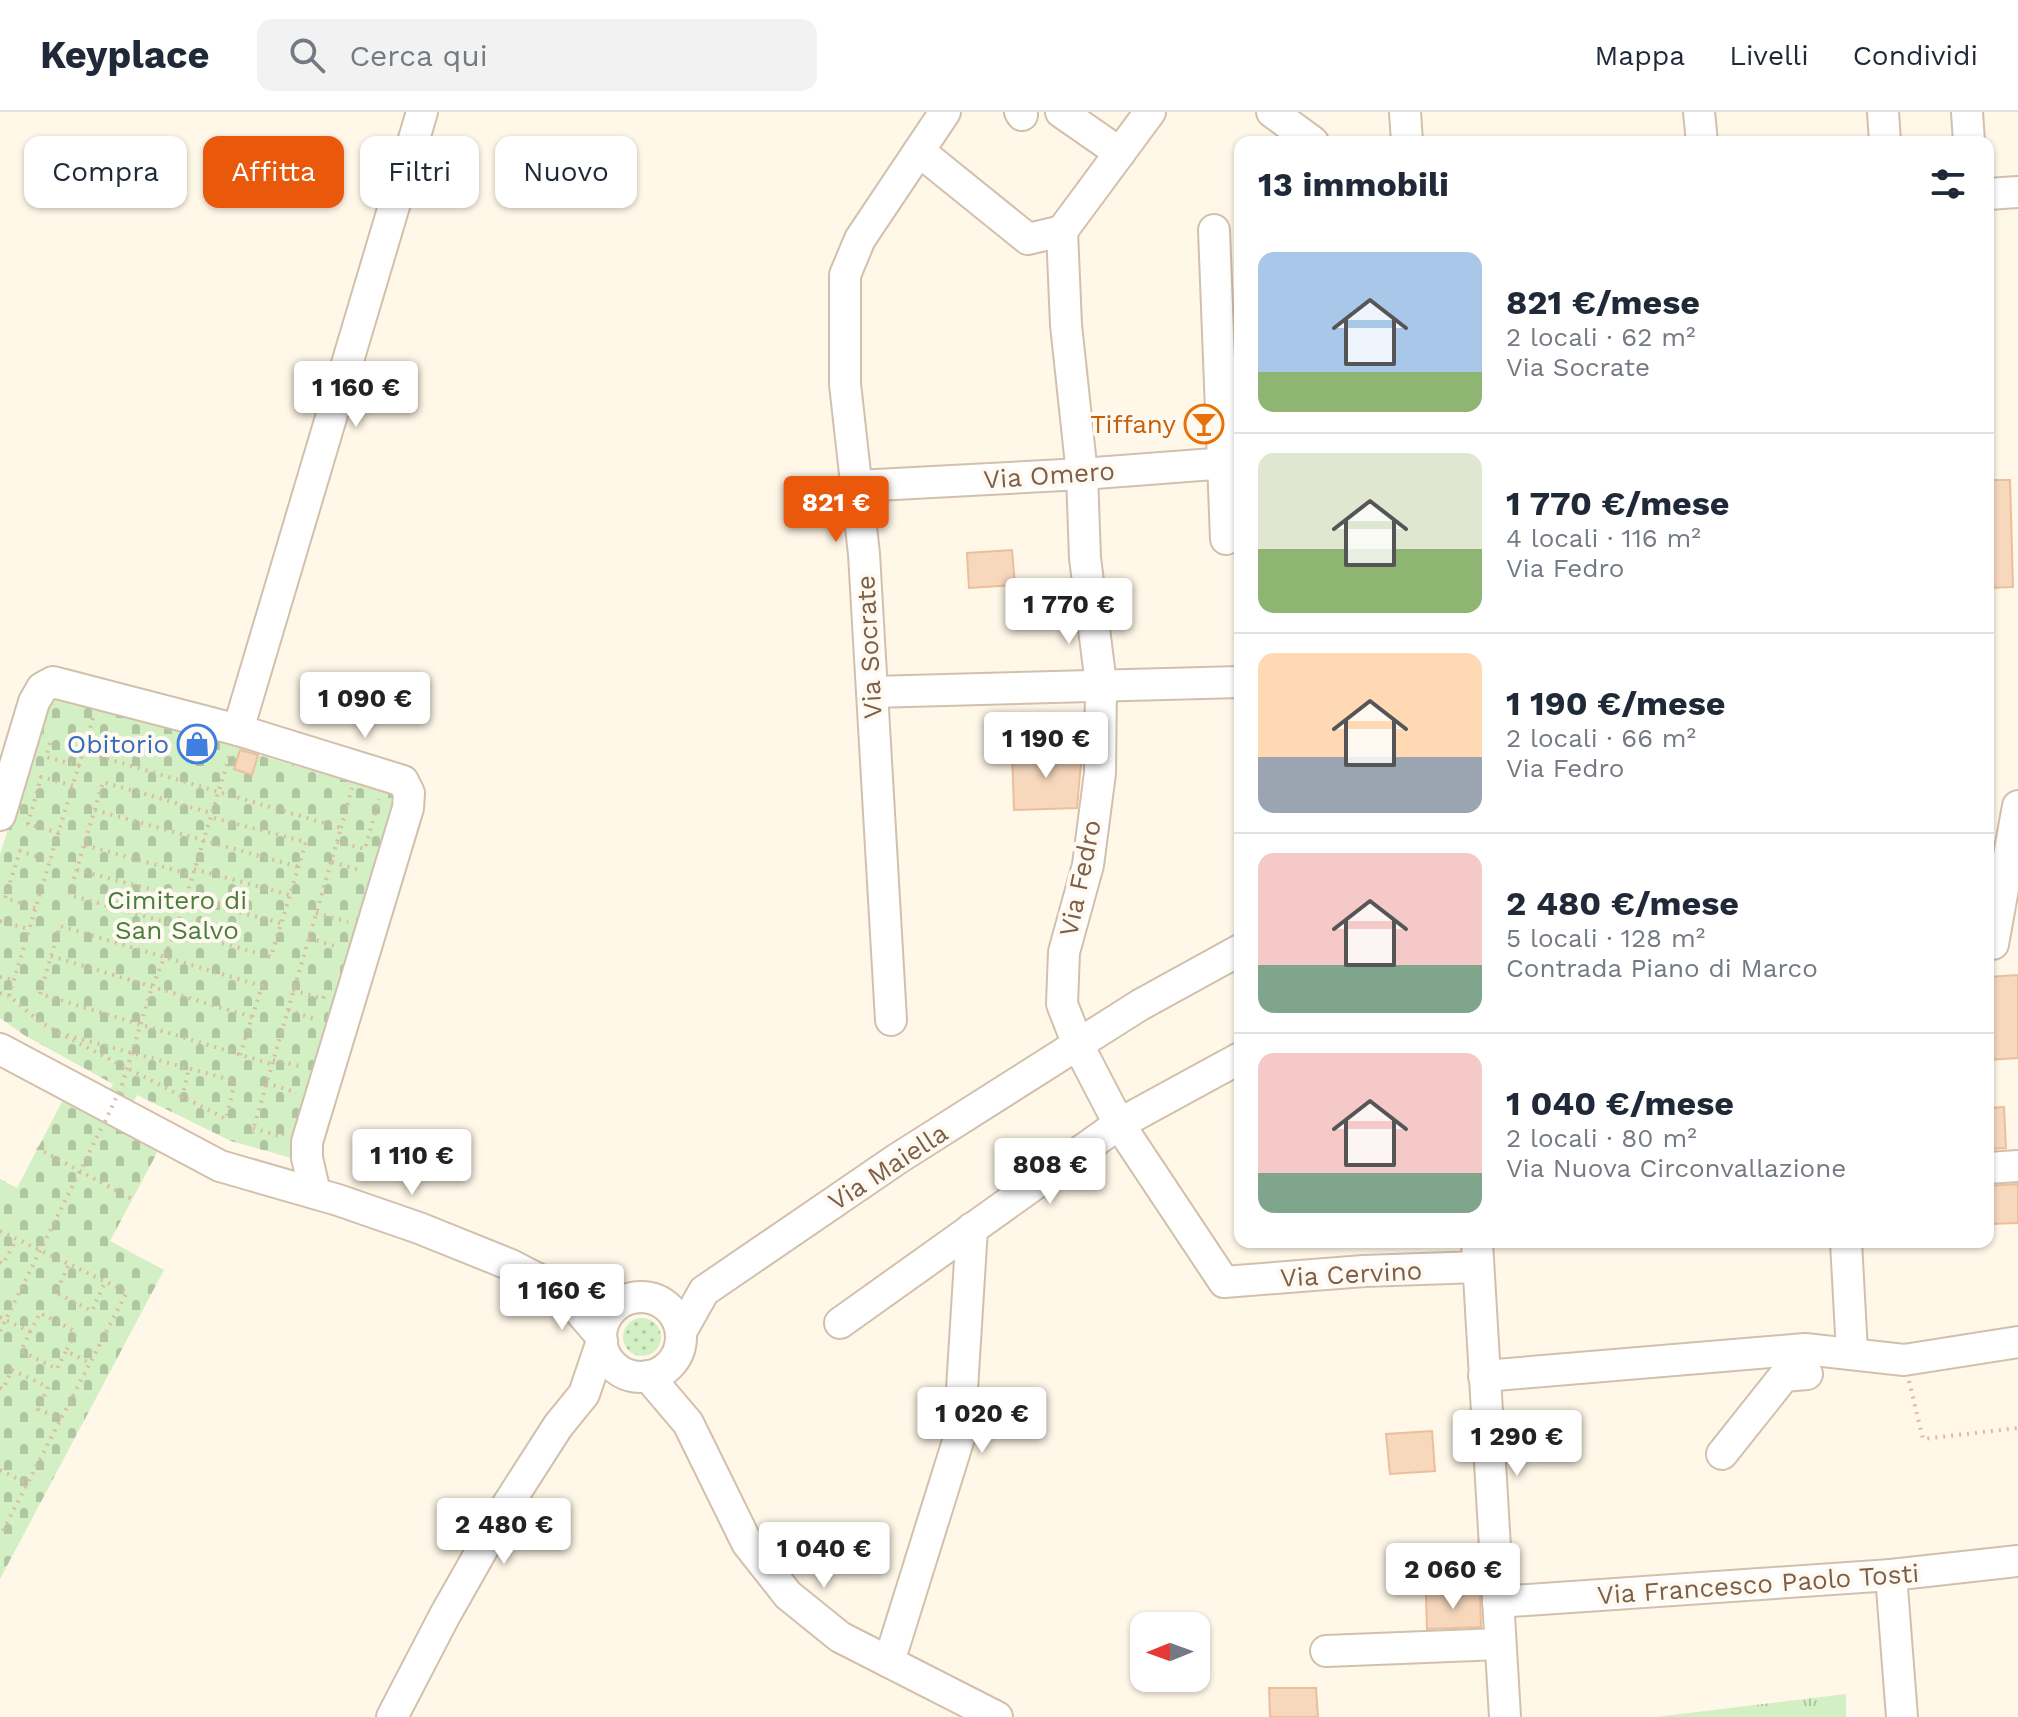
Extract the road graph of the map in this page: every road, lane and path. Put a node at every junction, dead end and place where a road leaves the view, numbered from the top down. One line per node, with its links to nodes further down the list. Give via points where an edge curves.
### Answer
1 (422, 112): 30 (street)
2 (945, 112): 15 (street, Via Socrate)
3 (1061, 112): 16 (street)
4 (1150, 112): 16 (street)
5 (1272, 112): 10 (street)
6 (1405, 112): 11 (street)
7 (1699, 112): 12 (street)
8 (1883, 112): 13 (street)
9 (1967, 112): 14 (street)
10 (1305, 136)
11 (1407, 136)
12 (1701, 136)
13 (1885, 136)
14 (1969, 136)
15 (919, 151): 20 (street, via 1028,239); 23 (street, Via Socrate, via 860,239 845,275 845,384)
16 (1120, 153): 20 (street)
17 (2018, 192): 18 (street)
18 (1994, 194)
19 (1214, 230): 21 (street)
20 (1062, 231): 22 (street, Via Fedro)
21 (1232, 462): 22 (street, Via Omero); 24 (street)
22 (1082, 474): 23 (street, Via Omero); 26 (street, Via Fedro, via 1085,558)
23 (857, 486): 27 (street, Via Socrate)
24 (1226, 539)
25 (1234, 682): 26 (street)
26 (1101, 684): 27 (street); 80 (street, Via Fedro, via 1100,773 1088,865 1064,952 1062,1004)
27 (872, 692): 76 (street, Via Socrate)
28 (94, 713): 31 (path)
29 (53, 730): 32 (path, via 46,757)
30 (238, 730): 35 (path); 39 (street, via 53,682 34,702); 100 (street, via 396,778 409,793 307,1142)
31 (84, 752): 32 (path); 35 (path)
32 (80, 766): 33 (path)
33 (74, 786): 42 (path); 42 (path, via 41,777 28,824)
34 (353, 787): 41 (path)
35 (217, 793): 40 (path); 41 (path)
36 (380, 795): 44 (path, via 365,849)
37 (2018, 806): 62 (street)
38 (95, 810): 40 (path, via 103,782); 43 (path); 45 (path)
39 (0, 815)
40 (211, 815): 43 (path); 48 (path, via 306,842)
41 (341, 828): 44 (path)
42 (59, 833): 46 (path)
43 (202, 842): 48 (path); 50 (path)
44 (337, 842): 47 (path)
45 (85, 845): 49 (path); 50 (path)
46 (50, 861): 54 (path); 54 (path, via 20,851 5,898)
47 (332, 862): 51 (path, via 363,871); 56 (path)
48 (299, 867): 52 (path)
49 (77, 870): 53 (path); 59 (path, via 69,895)
50 (193, 872): 52 (path); 53 (path)
51 (359, 884)
52 (290, 895): 58 (path)
53 (185, 899): 58 (path); 59 (path)
54 (35, 908): 60 (path)
55 (351, 910): 56 (path, via 347,923)
56 (316, 913): 61 (path)
57 (0, 921): 60 (path)
58 (281, 923): 59 (path, via 271,957)
59 (176, 927): 65 (path)
60 (29, 929): 68 (path)
61 (309, 938): 66 (path, via 338,947); 71 (path)
62 (2000, 944)
63 (1234, 953): 80 (street, Via Maiella)
64 (51, 956): 65 (path, via 60,926); 70 (path); 77 (path, via 40,994)
65 (163, 956): 70 (path); 75 (path, via 262,986)
66 (334, 960)
67 (0, 977): 68 (path)
68 (14, 980): 73 (path)
69 (327, 986): 71 (path, via 323,999)
70 (152, 987): 75 (path); 77 (path)
71 (293, 990): 74 (path)
72 (0, 993): 73 (path)
73 (9, 996): 79 (path)
74 (288, 1010): 78 (path, via 317,1019); 86 (path)
75 (252, 1018): 83 (path)
76 (891, 1020)
77 (140, 1026): 82 (path); 83 (path)
78 (314, 1031)
79 (59, 1033): 82 (path); 87 (path)
80 (1078, 1045): 93 (street, Via Fedro); 112 (street, Via Maiella, via 897,1159)
81 (0, 1049): 100 (street, via 220,1166)
82 (132, 1052): 87 (path); 88 (path)
83 (240, 1055): 86 (path)
84 (307, 1056): 86 (path, via 303,1069)
85 (1234, 1061): 93 (street)
86 (272, 1062): 89 (path)
87 (126, 1068): 90 (path); 99 (path, bridge)
88 (189, 1068): 90 (path); 90 (path, via 235,1081 226,1119)
89 (266, 1083): 91 (path, via 295,1092); 94 (path)
90 (182, 1098)
91 (291, 1107)
92 (287, 1122): 94 (path, via 282,1137)
93 (1119, 1124): 102 (street); 111 (street, Via Fedro)
94 (253, 1128): 95 (path)
95 (251, 1137)
96 (37, 1148): 99 (path)
97 (2018, 1166): 98 (street)
98 (1994, 1168)
99 (81, 1172): 101 (path); 106 (path)
100 (315, 1193): 113 (street, via 419,1228)
101 (132, 1199)
102 (972, 1228): 117 (street); 144 (street, via 959,1438)
103 (0, 1231): 104 (path)
104 (16, 1240): 106 (path); 108 (path)
105 (1846, 1248): 124 (street)
106 (41, 1252): 109 (path); 116 (path)
107 (1477, 1255): 111 (street, Via Cervino); 129 (street)
108 (0, 1262)
109 (69, 1265): 110 (path); 110 (path, via 56,1293 92,1311)
110 (105, 1282): 126 (path, via 127,1292)
111 (1224, 1282)
112 (704, 1291): 114 (street, Via Maiella); 122 (street, Via Maiella)
113 (563, 1292): 114 (street, Via Maiella); 120 (street)
114 (642, 1298): 120 (street, via 613,1309); 122 (street, via 674,1314)
115 (0, 1317): 116 (path)
116 (6, 1320): 118 (path); 119 (path)
117 (840, 1323)
118 (0, 1331)
119 (30, 1332): 123 (path, via 21,1351 57,1369); 123 (path, via 40,1313 76,1332)
120 (601, 1339): 128 (street, via 612,1365); 131 (street)
121 (2018, 1342): 125 (street)
122 (679, 1343): 128 (street, via 670,1364); 133 (street)
123 (66, 1351): 126 (path)
124 (1852, 1352): 125 (street); 129 (street, via 1805,1349)
125 (1904, 1360): 134 (path, via 1923,1439)
126 (90, 1363): 132 (path)
127 (1807, 1374): 135 (street, via 1784,1376)
128 (641, 1376): 131 (street); 133 (street)
129 (1484, 1376): 141 (street)
130 (0, 1388): 132 (path, via 12,1370 48,1387 38,1409)
131 (584, 1394): 145 (street, via 508,1504)
132 (61, 1419): 137 (path)
133 (688, 1423): 144 (street, via 747,1543 788,1595 840,1637)
134 (2018, 1428)
135 (1722, 1454)
136 (0, 1470): 137 (path)
137 (27, 1484): 138 (path)
138 (0, 1536)
139 (2018, 1561): 140 (street, Via Francesco Paolo Tosti)
140 (1891, 1575): 141 (street, Via Francesco Paolo Tosti); 148 (street)
141 (1498, 1602): 142 (street)
142 (1500, 1644): 143 (street); 147 (street)
143 (1326, 1651)
144 (889, 1662): 146 (street)
145 (392, 1717)
146 (997, 1717)
147 (1505, 1717)
148 (1902, 1717)

